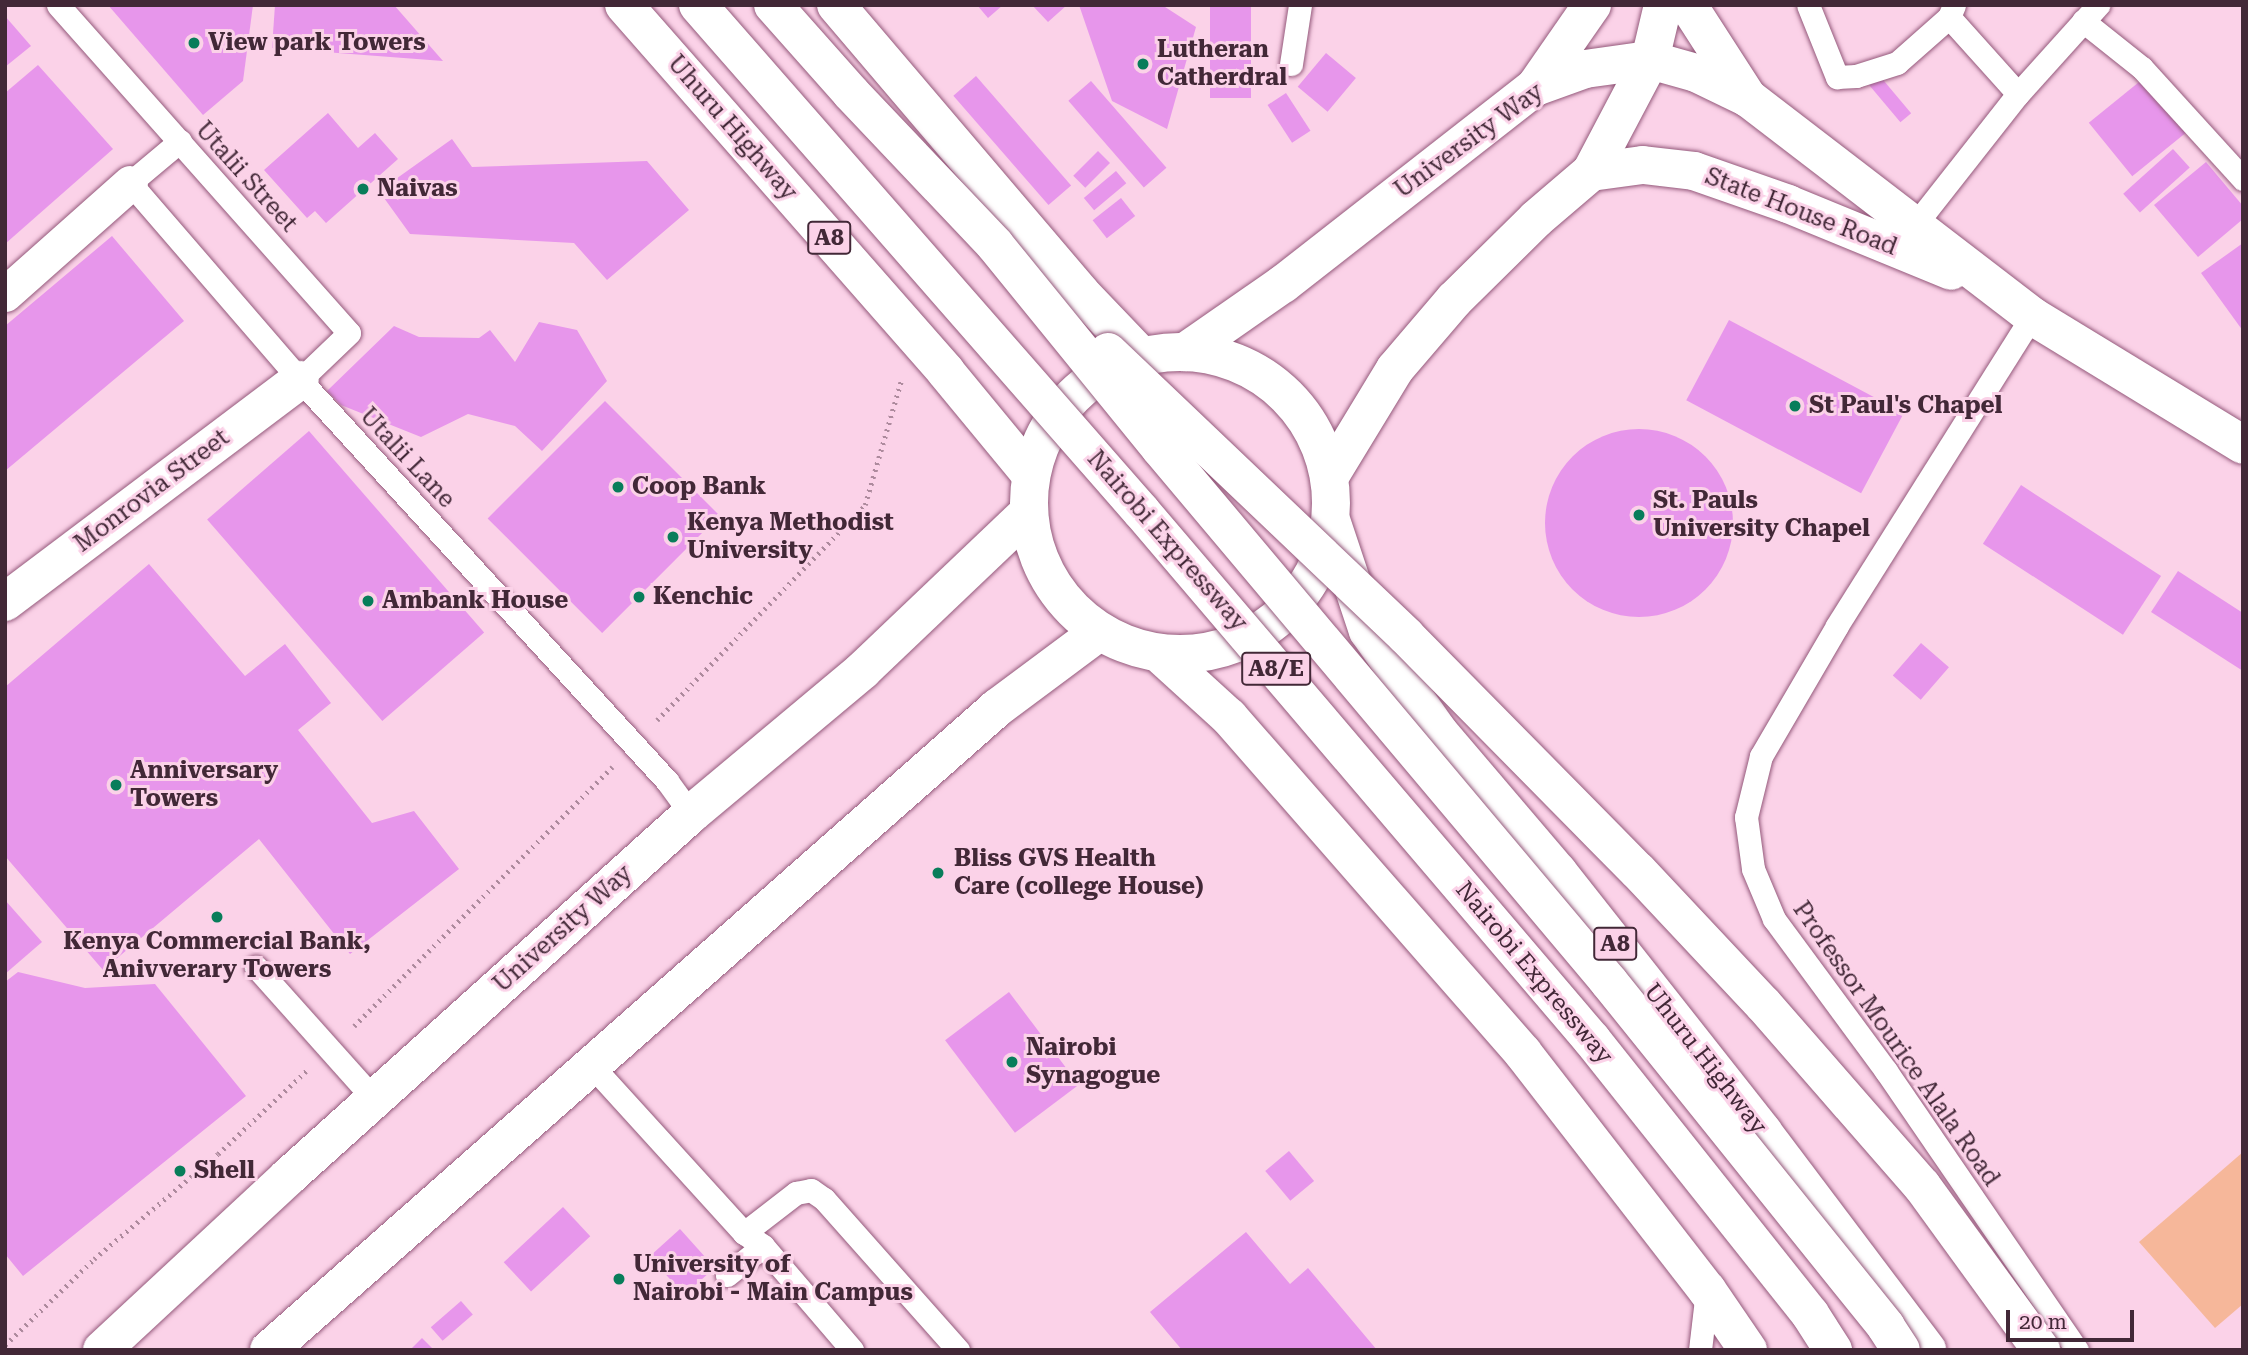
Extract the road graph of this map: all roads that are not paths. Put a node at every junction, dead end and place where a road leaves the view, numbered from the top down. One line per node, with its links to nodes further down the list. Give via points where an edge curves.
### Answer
1 (58, 5): 18 (lane, Utalii Street)
2 (624, 5): 30 (main road, Uhuru Highway / A8)
3 (698, 5): 50 (main road, Nairobi Expressway / A8/E, bridge, via 1132,501 1583,1029 1810,1314)
4 (773, 5): 23 (main road, Nairobi Expressway / A8/E, bridge)
5 (836, 5): 27 (main road, via 1081,293)
6 (1300, 5): 14 (lane)
7 (1592, 5): 15 (main road)
8 (1663, 5): 13 (main road)
9 (1688, 5): 17 (main road)
10 (1808, 5): 11 (lane, via 1837,77 1897,64)
11 (1951, 11): 16 (lane)
12 (2091, 13): 16 (lane); 20 (lane)
13 (1650, 61): 15 (main road, University Way, via 1585,69); 17 (main road, State House Road, via 1696,73); 19 (main road)
14 (1291, 64)
15 (1535, 87): 26 (main road, University Way, via 1283,284)
16 (2018, 94): 22 (lane)
17 (1748, 97): 22 (main road, State House Road)
18 (180, 141): 21 (lane); 28 (lane, Utalii Street, via 349,333)
19 (1591, 172): 25 (main road, State House Road, via 1643,165 1694,171 1788,204); 31 (main road, via 1463,291 1403,359)
20 (2243, 179)
21 (130, 183): 24 (street); 28 (lane, Utalii Lane)
22 (1914, 226): 25 (main road, State House Road)
23 (995, 244): 51 (main road, Nairobi Expressway / A8/E, bridge, via 1160,448 1618,992); 53 (main road, bridge, via 1406,636 1638,871 1763,1004 1922,1186)
24 (5, 294)
25 (2018, 304): 29 (main road, State House Road); 54 (lane, Professor Mourice Alala Road, via 1761,756 1746,817 1753,869 1774,919 1886,1071)
26 (1185, 352): 27 (main road, A8); 31 (main road, A8, via 1226,358 1263,376 1295,402 1318,436)
27 (1142, 357): 30 (main road, A8, via 1102,373 1069,400)
28 (300, 380): 34 (main road, Monrovia Street); 37 (lane, Utalii Lane, via 634,744)
29 (2243, 445)
30 (1030, 474): 32 (main road, A8)
31 (1331, 476): 33 (main road, A8)
32 (1027, 514): 35 (main road, A8, via 1039,562 1066,605); 37 (main road, University Way, via 863,670)
33 (1332, 523): 36 (main road, A8, via 1316,572 1285,614 1243,642); 52 (main road, Uhuru Highway / A8, via 1368,631 1438,731 1567,883)
34 (5, 602)
35 (1099, 632): 36 (main road); 39 (main road, via 988,717)
36 (1163, 656): 43 (main road, via 1229,717 1427,940 1523,1052)
37 (691, 814): 40 (main road, University Way)
38 (256, 967): 40 (lane)
39 (593, 1067): 41 (lane); 45 (main road)
40 (374, 1099): 44 (main road, University Way)
41 (754, 1239): 42 (lane); 46 (lane); 47 (lane, via 796,1193 811,1190)
42 (727, 1275)
43 (1707, 1290): 48 (lane); 49 (main road)
44 (102, 1350)
45 (269, 1350)
46 (852, 1350)
47 (958, 1350)
48 (1700, 1350)
49 (1748, 1350)
50 (1833, 1350)
51 (1901, 1350)
52 (1927, 1350)
53 (2041, 1350)
54 (2077, 1350)

